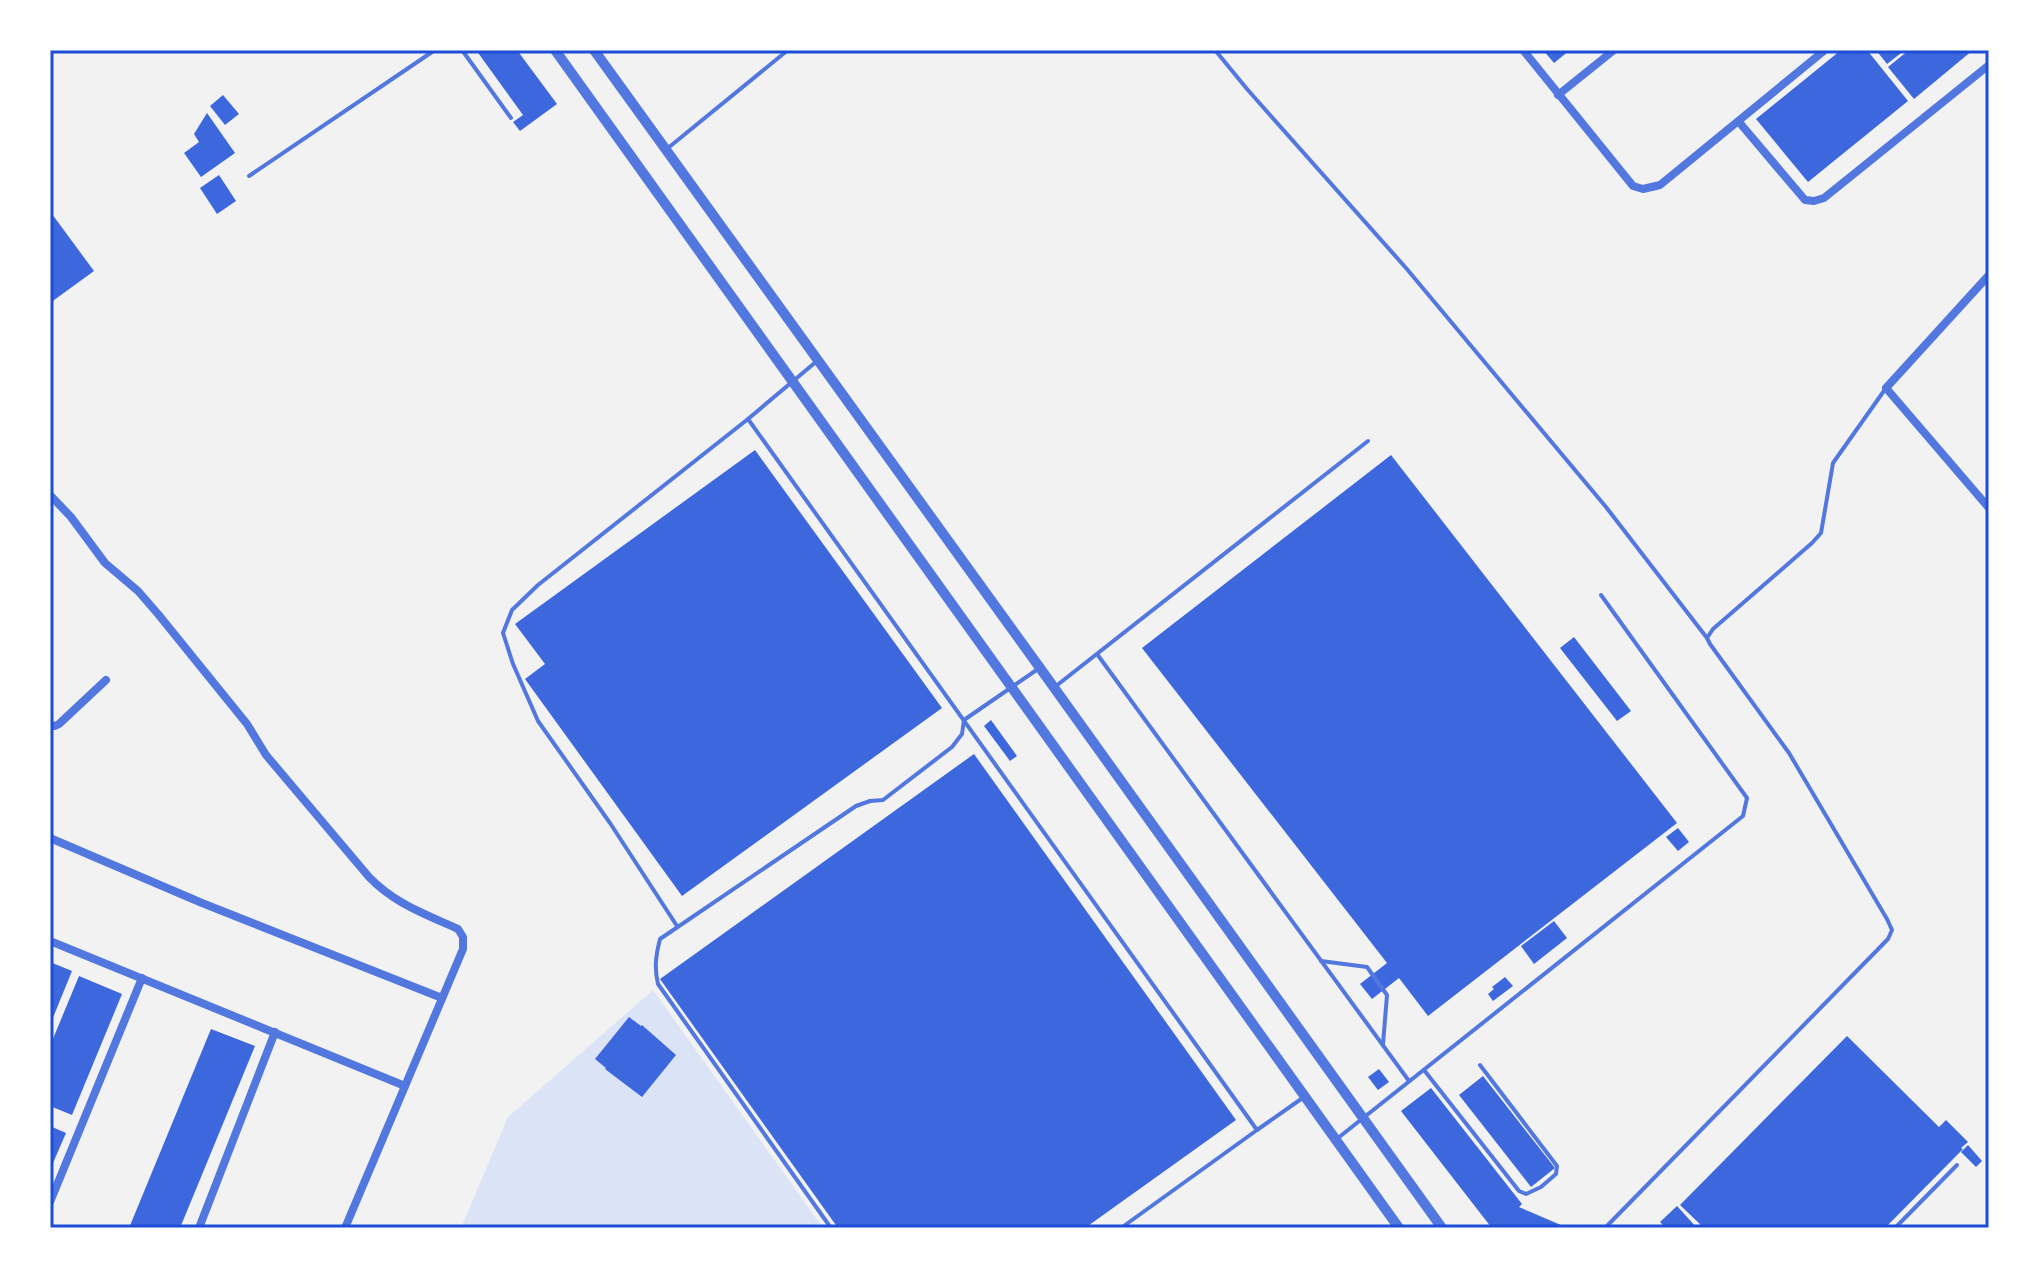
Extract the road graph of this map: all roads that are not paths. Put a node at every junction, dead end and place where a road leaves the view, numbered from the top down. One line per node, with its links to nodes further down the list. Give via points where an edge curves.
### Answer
1 (435, 50): 15 (lane)
2 (462, 50): 12 (lane)
3 (555, 50): 18 (street)
4 (594, 50): 14 (street)
5 (788, 50): 14 (lane)
6 (1215, 50): 25 (lane, via 1498,377)
7 (1523, 50): 11 (street)
8 (1614, 50): 11 (street)
9 (1825, 50): 13 (street)
10 (1989, 65): 13 (street, via 1814,201 1805,200)
11 (1558, 95): 13 (street, via 1633,186 1643,189 1660,185)
12 (511, 118)
13 (1739, 122)
14 (666, 150): 17 (street)
15 (249, 176)
16 (1989, 275): 19 (street)
17 (817, 361): 18 (lane); 27 (street)
18 (792, 380): 20 (lane); 30 (street)
19 (1886, 388): 23 (street); 25 (lane, via 1833,463 1821,533)
20 (748, 419): 31 (lane); 34 (lane, via 538,585 512,610 503,633 538,721)
21 (1368, 441): 26 (lane)
22 (50, 495): 38 (street, via 105,563 158,614 266,755 384,893 458,929 463,949)
23 (1989, 508)
24 (1601, 595): 42 (lane, via 1747,798 1743,816)
25 (1707, 638): 57 (lane, via 1789,753 1892,930)
26 (1097, 654): 29 (lane); 36 (lane)
27 (1040, 668): 29 (street); 30 (lane)
28 (106, 680): 32 (street, via 59,724)
29 (1054, 687): 46 (street)
30 (1011, 688): 31 (lane); 45 (street)
31 (964, 720): 34 (lane, via 952,747 883,800 856,806); 47 (lane)
32 (50, 725)
33 (50, 838): 38 (street)
34 (677, 926): 53 (lane, via 660,939 655,956 658,984)
35 (50, 941): 37 (street)
36 (1321, 961): 40 (lane); 40 (lane, via 1367,967 1387,995)
37 (142, 978): 39 (street); 50 (street)
38 (442, 998): 44 (street)
39 (275, 1032): 44 (street); 51 (street)
40 (1383, 1045): 43 (lane)
41 (1480, 1065): 42 (lane, via 1557,1166 1556,1174 1533,1192 1519,1191)
42 (1424, 1070): 43 (lane)
43 (1409, 1081): 46 (lane)
44 (405, 1086): 52 (street)
45 (1305, 1096): 47 (lane); 48 (street)
46 (1363, 1119): 48 (lane); 56 (street)
47 (1257, 1130): 54 (lane)
48 (1336, 1140): 55 (street)
49 (1957, 1165): 58 (lane)
50 (50, 1202)
51 (199, 1228)
52 (345, 1228)
53 (831, 1228)
54 (1121, 1228)
55 (1399, 1228)
56 (1442, 1228)
57 (1605, 1228)
58 (1895, 1228)

